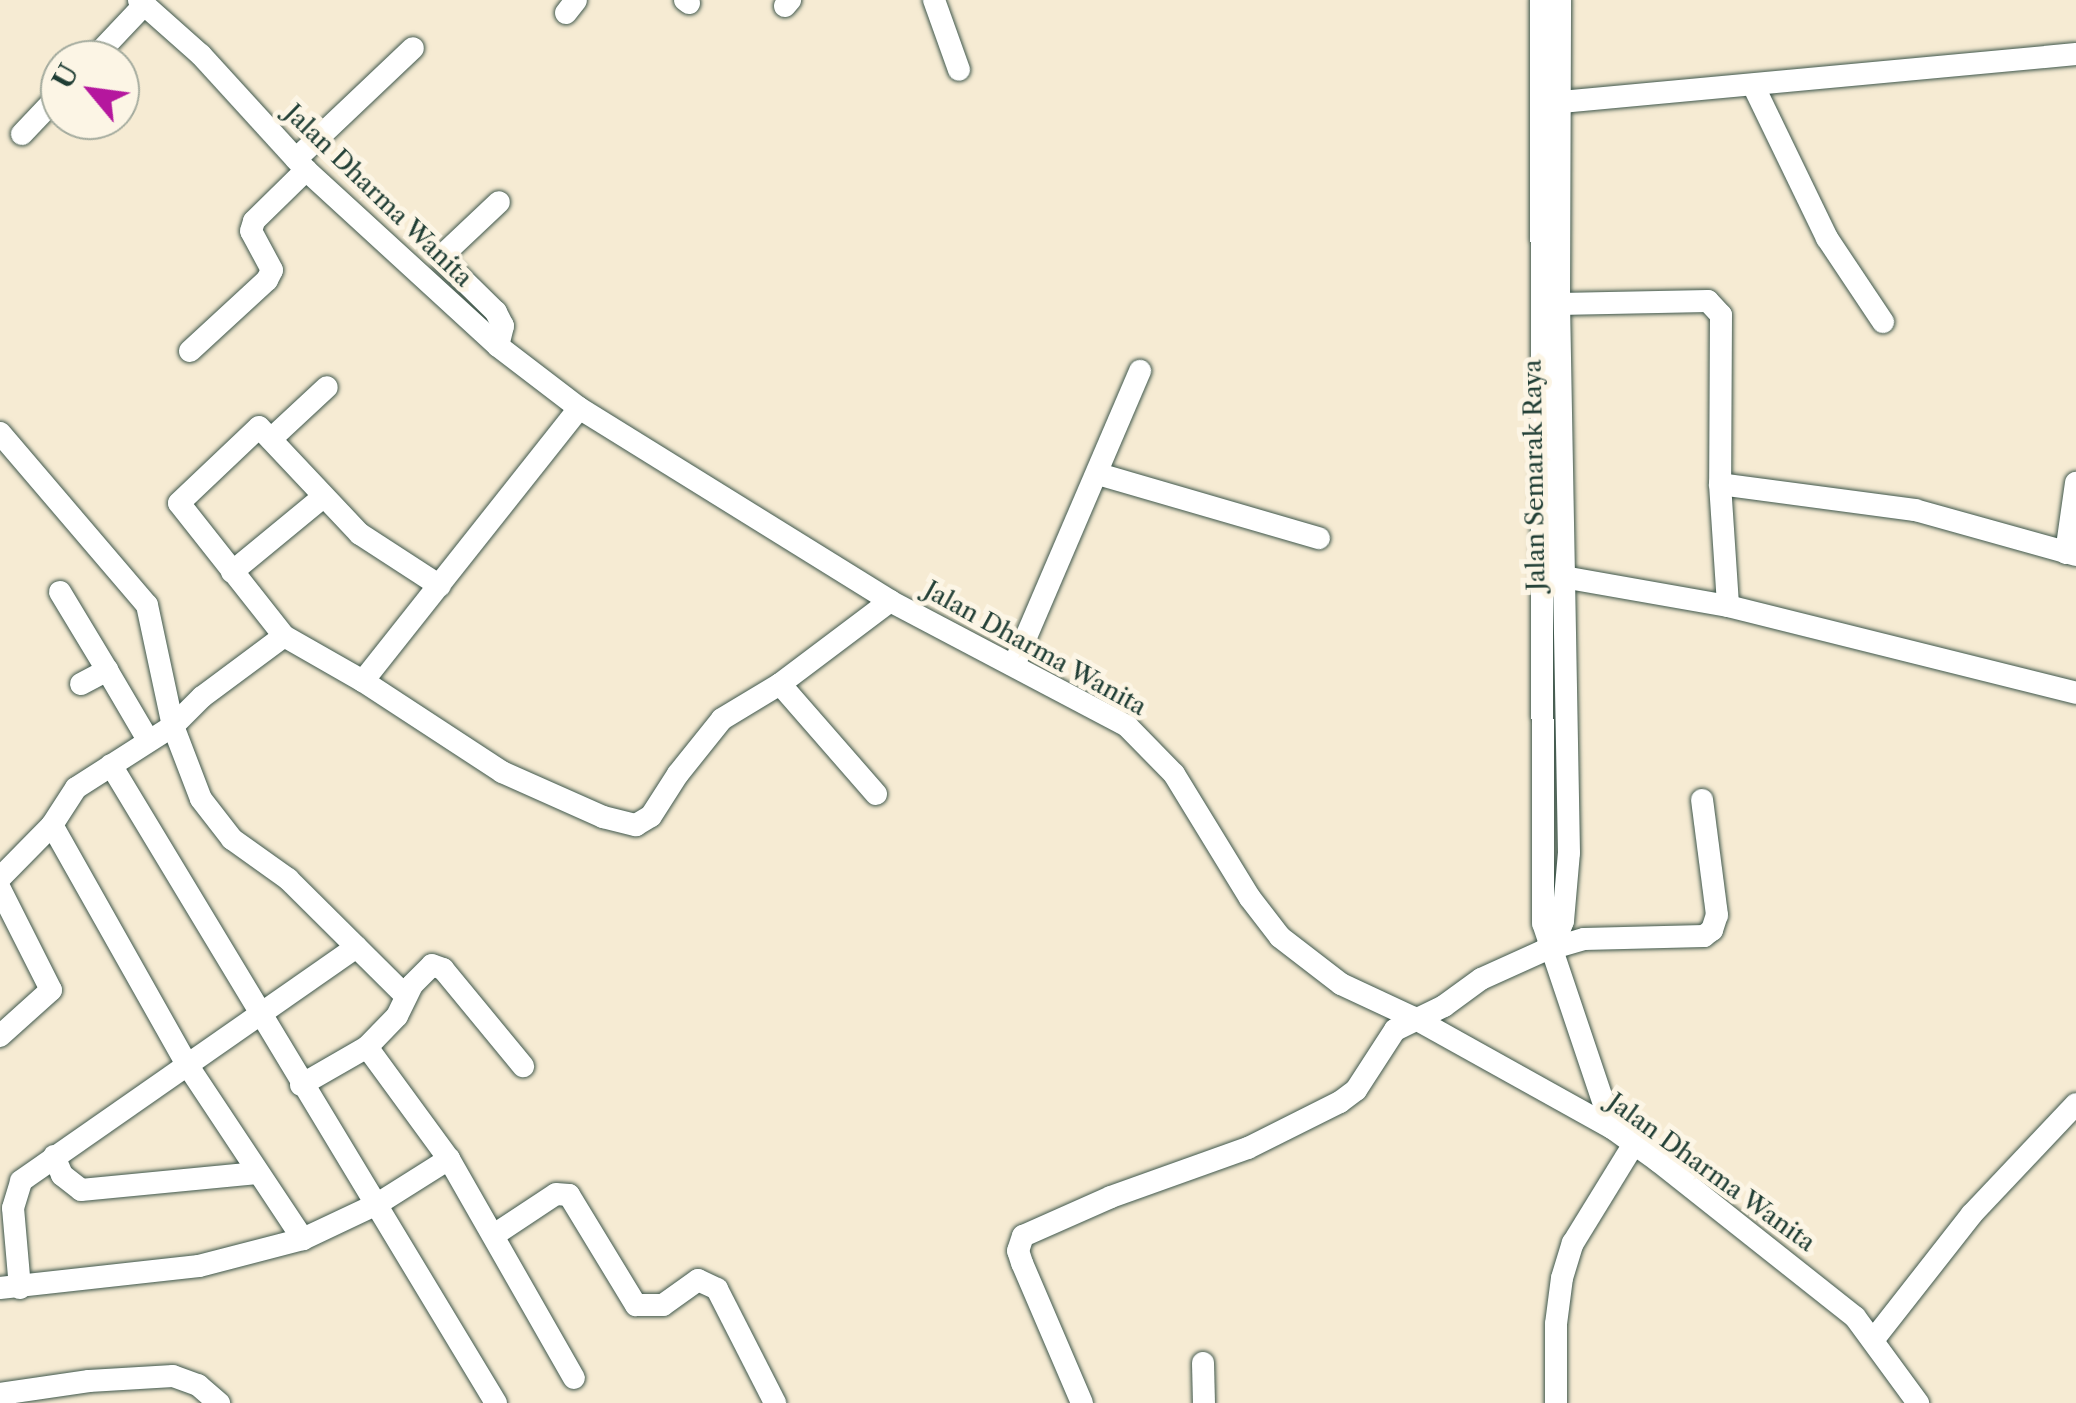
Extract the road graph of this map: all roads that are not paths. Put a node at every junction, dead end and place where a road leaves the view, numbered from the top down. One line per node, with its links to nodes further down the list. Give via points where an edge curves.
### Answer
1 (934, 0): 8 (street)
2 (1541, 0): 10 (street, Jalan Semarak Raya)
3 (1560, 0): 10 (street, Jalan Semarak Raya)
4 (142, 2): 5 (street); 13 (street, Jalan Dharma Wanita, via 201,54)
5 (109, 40)
6 (413, 48): 13 (street)
7 (2076, 54): 9 (street)
8 (958, 70)
9 (1754, 87): 10 (street); 16 (street, via 1826,238)
10 (1551, 106): 15 (street, Jalan Semarak Raya); 31 (street, Jalan Semarak Raya)
11 (40, 115): 12 (street)
12 (22, 134)
13 (301, 165): 17 (street, Jalan Dharma Wanita); 18 (street, via 250,232 272,270 267,280)
14 (498, 202): 17 (street, via 444,261 496,312 503,326)
15 (1559, 304): 25 (street, via 1714,304 1722,315); 31 (street, Jalan Semarak Raya)
16 (1882, 322)
17 (498, 346): 21 (street, Jalan Dharma Wanita)
18 (190, 351)
19 (1140, 371): 24 (street)
20 (328, 387): 23 (street)
21 (578, 408): 32 (street); 34 (street, Jalan Dharma Wanita)
22 (0, 432): 43 (street, via 147,606)
23 (272, 439): 27 (street); 30 (street, via 259,427 179,502)
24 (1098, 474): 28 (street); 37 (street)
25 (1720, 484): 29 (street, via 1916,510); 35 (street)
26 (2076, 484): 29 (street)
27 (324, 497): 30 (street); 32 (street, via 360,534)
28 (1319, 538)
29 (2071, 554)
30 (232, 572): 36 (street)
31 (1554, 576): 35 (street); 52 (street, Jalan Semarak Raya, via 1543,923)
32 (440, 586): 39 (street)
33 (60, 592): 38 (street)
34 (890, 601): 37 (street, Jalan Dharma Wanita); 41 (street)
35 (1728, 606): 42 (street)
36 (284, 636): 39 (street); 43 (street)
37 (1014, 665): 55 (street, Jalan Dharma Wanita, via 1141,736 1196,804 1280,937 1341,984)
38 (107, 670): 40 (street); 44 (street)
39 (363, 680): 41 (street, via 502,772 636,825 651,816 722,719)
40 (82, 684)
41 (780, 684): 46 (street)
42 (2076, 693)
43 (173, 726): 44 (street); 51 (street, via 201,799 232,839 288,879)
44 (148, 740): 45 (street)
45 (111, 764): 48 (street, via 76,788); 54 (street)
46 (876, 794)
47 (1702, 800): 52 (street, via 1717,915 1712,930 1695,938 1584,940)
48 (52, 826): 49 (street); 58 (street)
49 (0, 878)
50 (0, 889): 56 (street, via 50,990)
51 (357, 947): 53 (street); 54 (street)
52 (1553, 947): 55 (street); 63 (street, Jalan Semarak Raya)
53 (406, 996): 57 (street, via 398,1016); 59 (street, via 432,965 444,969)
54 (262, 1016): 58 (street); 60 (street)
55 (1414, 1018): 63 (street, Jalan Dharma Wanita); 80 (street, via 1395,1030 1356,1090 1340,1102 1248,1148 1023,1236 1018,1252)
56 (0, 1036)
57 (366, 1047): 60 (street); 67 (street)
58 (188, 1066): 66 (street); 68 (street)
59 (523, 1066)
60 (301, 1085): 69 (street)
61 (2076, 1104): 62 (street)
62 (2058, 1120): 64 (street); 73 (street, via 1972,1214)
63 (1612, 1128): 65 (street, Jalan Dharma Wanita)
64 (2076, 1137)
65 (1634, 1144): 73 (street, Jalan Dharma Wanita, via 1830,1295); 82 (street, via 1573,1243 1562,1278)
66 (54, 1156): 68 (street, via 62,1175 81,1190); 72 (street, via 16,1192)
67 (448, 1159): 69 (street); 70 (street)
68 (257, 1174): 71 (street)
69 (378, 1202): 71 (street); 78 (street)
70 (494, 1235): 75 (street); 79 (street, via 556,1194 568,1195 636,1306 664,1305 698,1280 718,1290)
71 (303, 1239): 72 (street, via 199,1266)
72 (10, 1288)
73 (1874, 1339): 83 (street, Jalan Dharma Wanita)
74 (1203, 1363): 81 (street)
75 (574, 1378)
76 (0, 1394): 77 (street, via 174,1376 198,1384)
77 (218, 1403)
78 (496, 1403)
79 (774, 1403)
80 (1082, 1403)
81 (1204, 1403)
82 (1556, 1403)
83 (1918, 1403)

